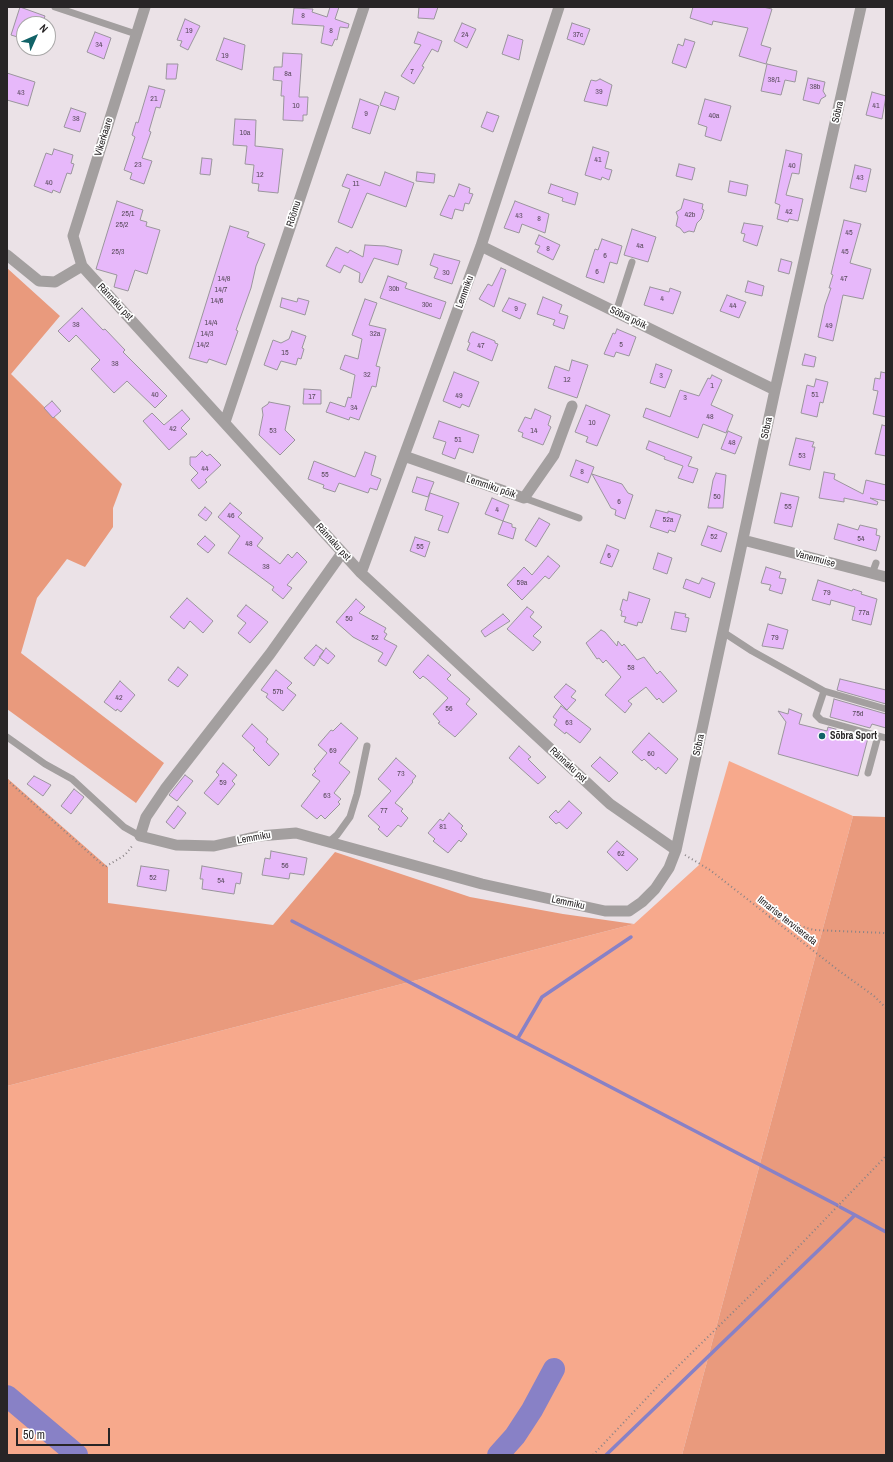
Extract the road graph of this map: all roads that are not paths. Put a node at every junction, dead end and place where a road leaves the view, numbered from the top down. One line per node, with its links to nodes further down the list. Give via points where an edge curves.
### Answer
1 (55, 7): 6 (lane)
2 (145, 7): 6 (street, Vikerkaare)
3 (364, 7): 14 (street, Rõõmu)
4 (559, 7): 7 (street, Lemmiku)
5 (861, 7): 12 (street, Sõbra)
6 (136, 34): 10 (street, Vikerkaare, via 73,236)
7 (481, 246): 11 (street, Sõbra põik); 15 (street, Lemmiku)
8 (7, 255): 10 (street, via 39,281 55,282)
9 (632, 262): 11 (lane)
10 (82, 266): 14 (street, Rännaku pst)
11 (616, 312): 12 (street, Sõbra põik)
12 (776, 390): 18 (street, Sõbra)
13 (572, 406): 16 (street, Lemmiku põik, via 554,455)
14 (225, 422): 19 (street, Rännaku pst)
15 (404, 456): 16 (street, Lemmiku põik); 21 (street, Lemmiku)
16 (524, 498): 17 (lane)
17 (579, 518)
18 (743, 540): 22 (street, Vanemuise); 24 (street, Sõbra)
19 (342, 553): 21 (street, Rännaku pst); 32 (street, via 270,654 161,795 146,817)
20 (876, 563): 22 (lane)
21 (361, 573): 34 (street, Rännaku pst, via 610,804)
22 (872, 574): 23 (street, Vanemuise)
23 (886, 577)
24 (723, 632): 25 (lane); 34 (street, Sõbra)
25 (824, 691): 26 (lane); 27 (lane, via 817,718)
26 (886, 709)
27 (878, 736): 29 (lane); 31 (lane)
28 (7, 737): 32 (lane, via 45,764 72,779 124,827)
29 (886, 738)
30 (367, 746): 33 (lane, via 350,817)
31 (868, 773)
32 (140, 836): 33 (street, Lemmiku, via 176,845 214,846 259,836 296,833)
33 (330, 841): 34 (street, Lemmiku, via 482,884 605,911 629,911 642,902 670,868)
34 (676, 850)

